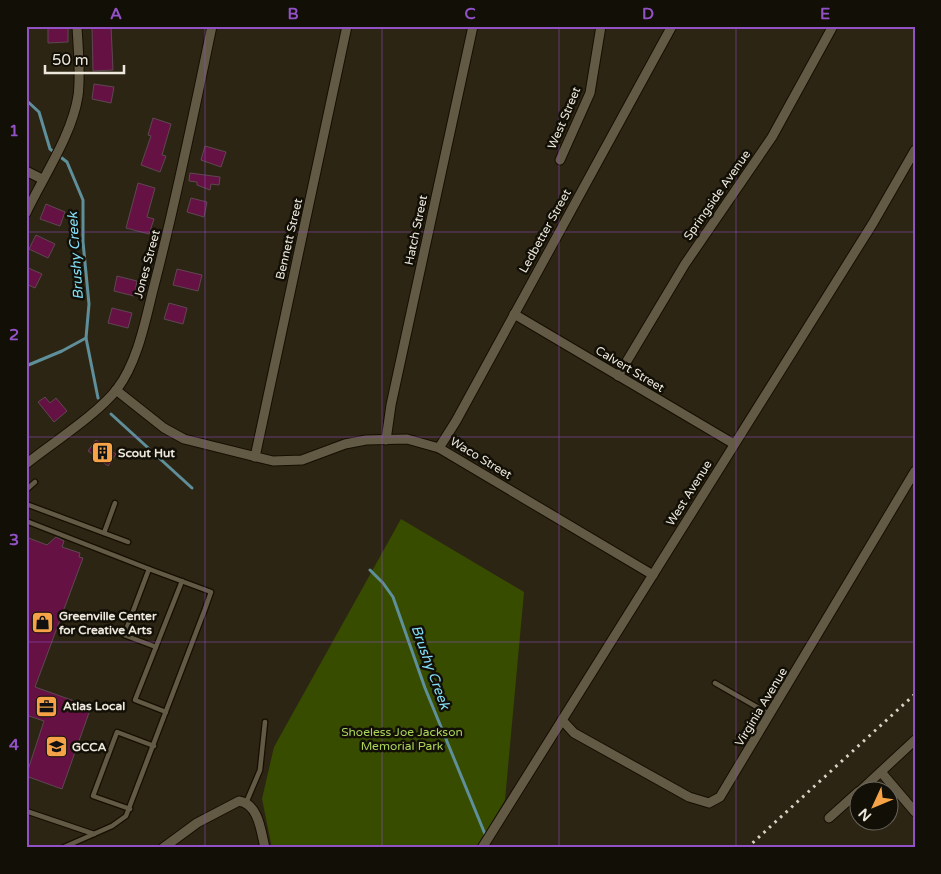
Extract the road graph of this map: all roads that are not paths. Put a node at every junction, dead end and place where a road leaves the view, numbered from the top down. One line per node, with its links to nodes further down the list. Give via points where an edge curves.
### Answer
1 (77, 26): 11 (street, via 78,98 58,151)
2 (212, 26): 15 (street, Jones Street, via 174,207 150,302 134,355)
3 (347, 26): 19 (street, Bennett Street)
4 (473, 26): 16 (street, Hatch Street)
5 (601, 26): 9 (street, West Street, via 590,93)
6 (672, 26): 13 (street, Ledbetter Street)
7 (832, 26): 14 (street, Springside Avenue, via 772,137 685,264)
8 (915, 150): 17 (street, West Avenue, via 873,223)
9 (560, 160)
10 (26, 171): 11 (street)
11 (42, 179): 12 (street)
12 (26, 213)
13 (514, 314): 14 (street, Calvert Street); 18 (street, Ledbetter Street)
14 (618, 376): 17 (street, Calvert Street)
15 (116, 390): 19 (street, Waco Street, via 164,428 184,439); 20 (street, Jones Street)
16 (386, 440): 18 (street, Waco Street, via 407,440); 19 (street, Waco Street, via 344,444 293,462 273,462)
17 (734, 444): 30 (street, West Avenue)
18 (440, 448): 30 (street, Waco Street)
19 (255, 457)
20 (26, 464)
21 (915, 471): 35 (street, Virginia Avenue)
22 (36, 482): 23 (lane)
23 (26, 490)
24 (115, 503): 27 (lane)
25 (26, 504): 27 (lane)
26 (26, 521): 29 (lane)
27 (104, 533): 28 (lane)
28 (128, 542)
29 (149, 569): 31 (lane); 32 (lane, via 124,635)
30 (653, 575): 36 (street, West Avenue)
31 (182, 581): 32 (lane); 34 (lane, via 211,592)
32 (156, 647): 34 (lane, via 136,700)
33 (715, 683): 35 (lane)
34 (166, 712): 39 (lane)
35 (770, 715): 36 (street, Virginia Avenue, via 724,794 708,803 689,797 594,745 574,733)
36 (562, 720): 52 (street, West Avenue)
37 (265, 722): 43 (lane, via 260,770)
38 (915, 740): 40 (street)
39 (154, 746): 44 (lane); 44 (lane, via 117,732 93,796)
40 (881, 772): 41 (street); 46 (street)
41 (870, 782)
42 (848, 802): 47 (street)
43 (246, 803): 50 (street, via 236,801 197,823); 51 (street, via 258,821)
44 (130, 809): 48 (lane, via 112,826)
45 (26, 811): 48 (lane)
46 (915, 812)
47 (829, 818)
48 (94, 834): 49 (lane)
49 (62, 848)
50 (164, 848)
51 (265, 848)
52 (482, 848)

